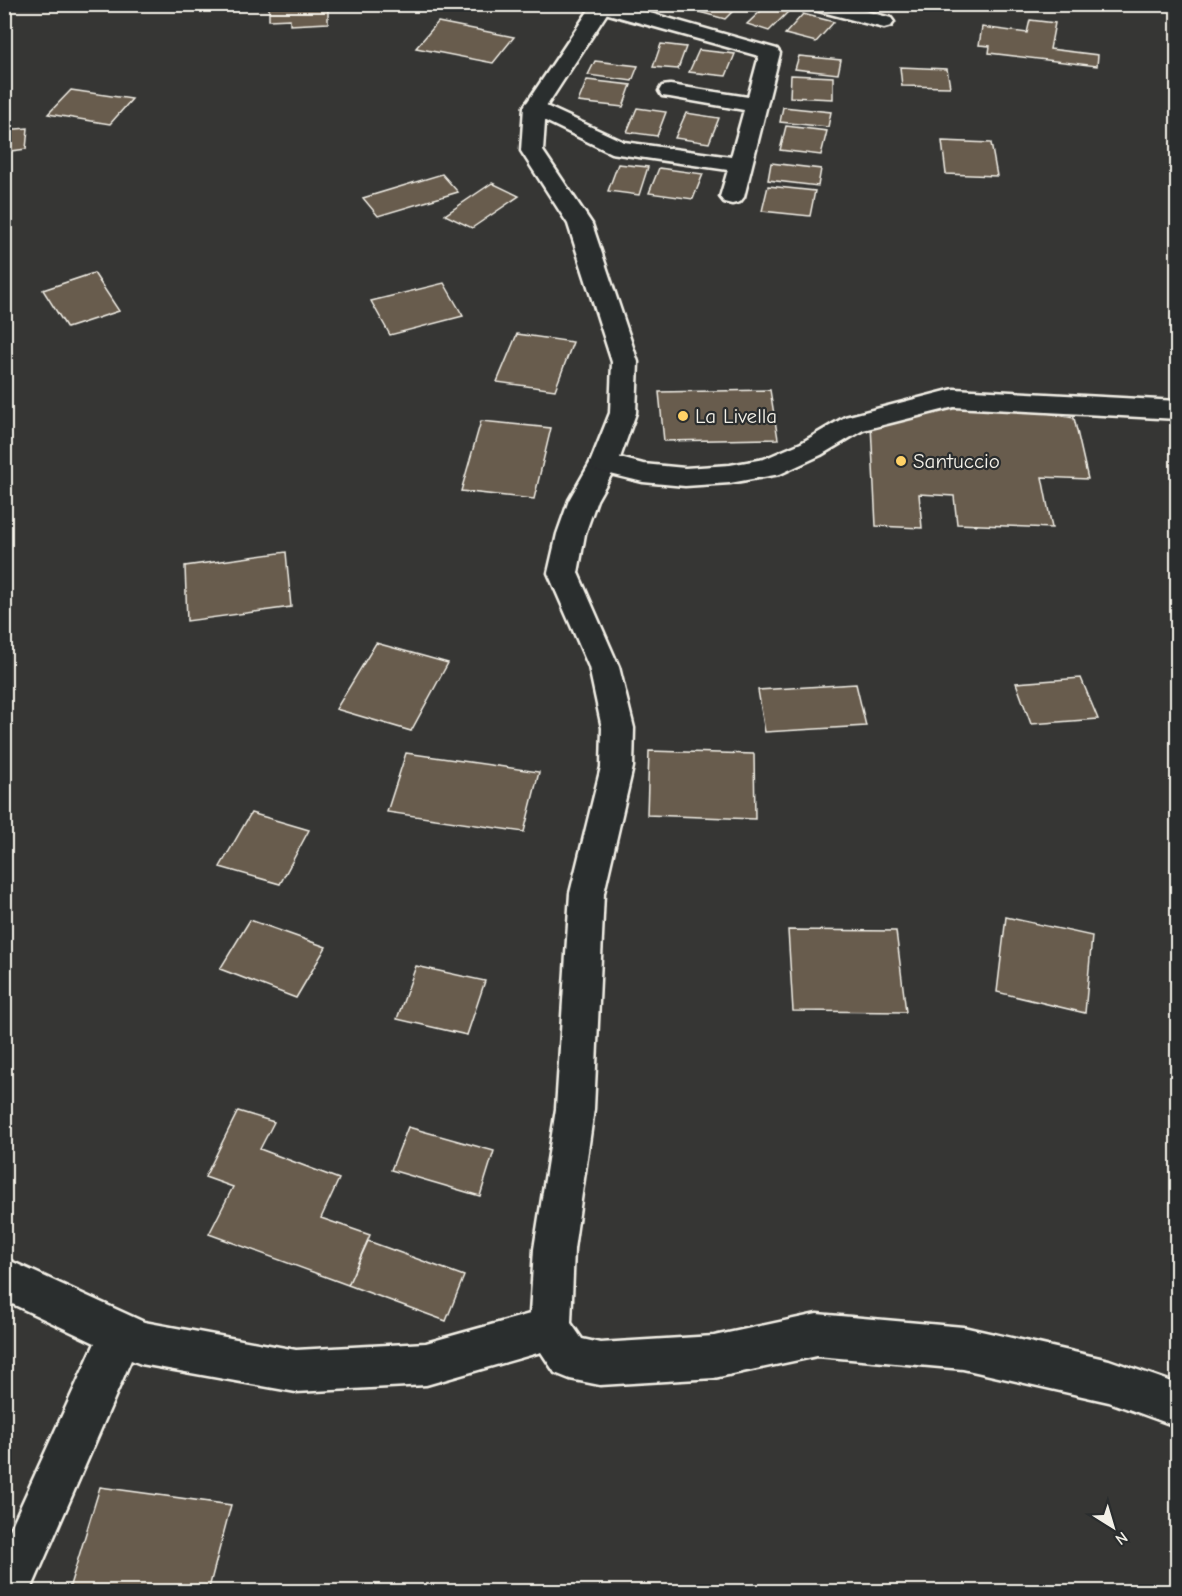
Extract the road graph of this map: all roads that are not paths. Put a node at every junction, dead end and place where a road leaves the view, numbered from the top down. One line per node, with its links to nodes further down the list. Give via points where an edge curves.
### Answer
1 (814, 4): 3 (street)
2 (602, 5): 5 (street, via 770,53); 6 (street)
3 (884, 22)
4 (670, 91): 5 (street)
5 (756, 105): 7 (street)
6 (535, 106): 7 (street, via 618,148); 10 (street, via 532,151 580,224 625,362 623,413)
7 (739, 165): 8 (street)
8 (732, 197)
9 (1178, 410): 10 (street, via 954,399 854,423 811,449 770,467 685,477 643,473)
10 (604, 463): 12 (street, via 583,500 571,534 564,573 604,667 618,728 617,767 587,893 575,1109 554,1249)
11 (4, 1278): 13 (street)
12 (550, 1329): 13 (street, via 426,1364 296,1371 141,1343); 14 (street, via 570,1358 600,1364 714,1357 817,1335 963,1348 1109,1381)
13 (121, 1333): 15 (street)
14 (1178, 1406)
15 (6, 1592)

